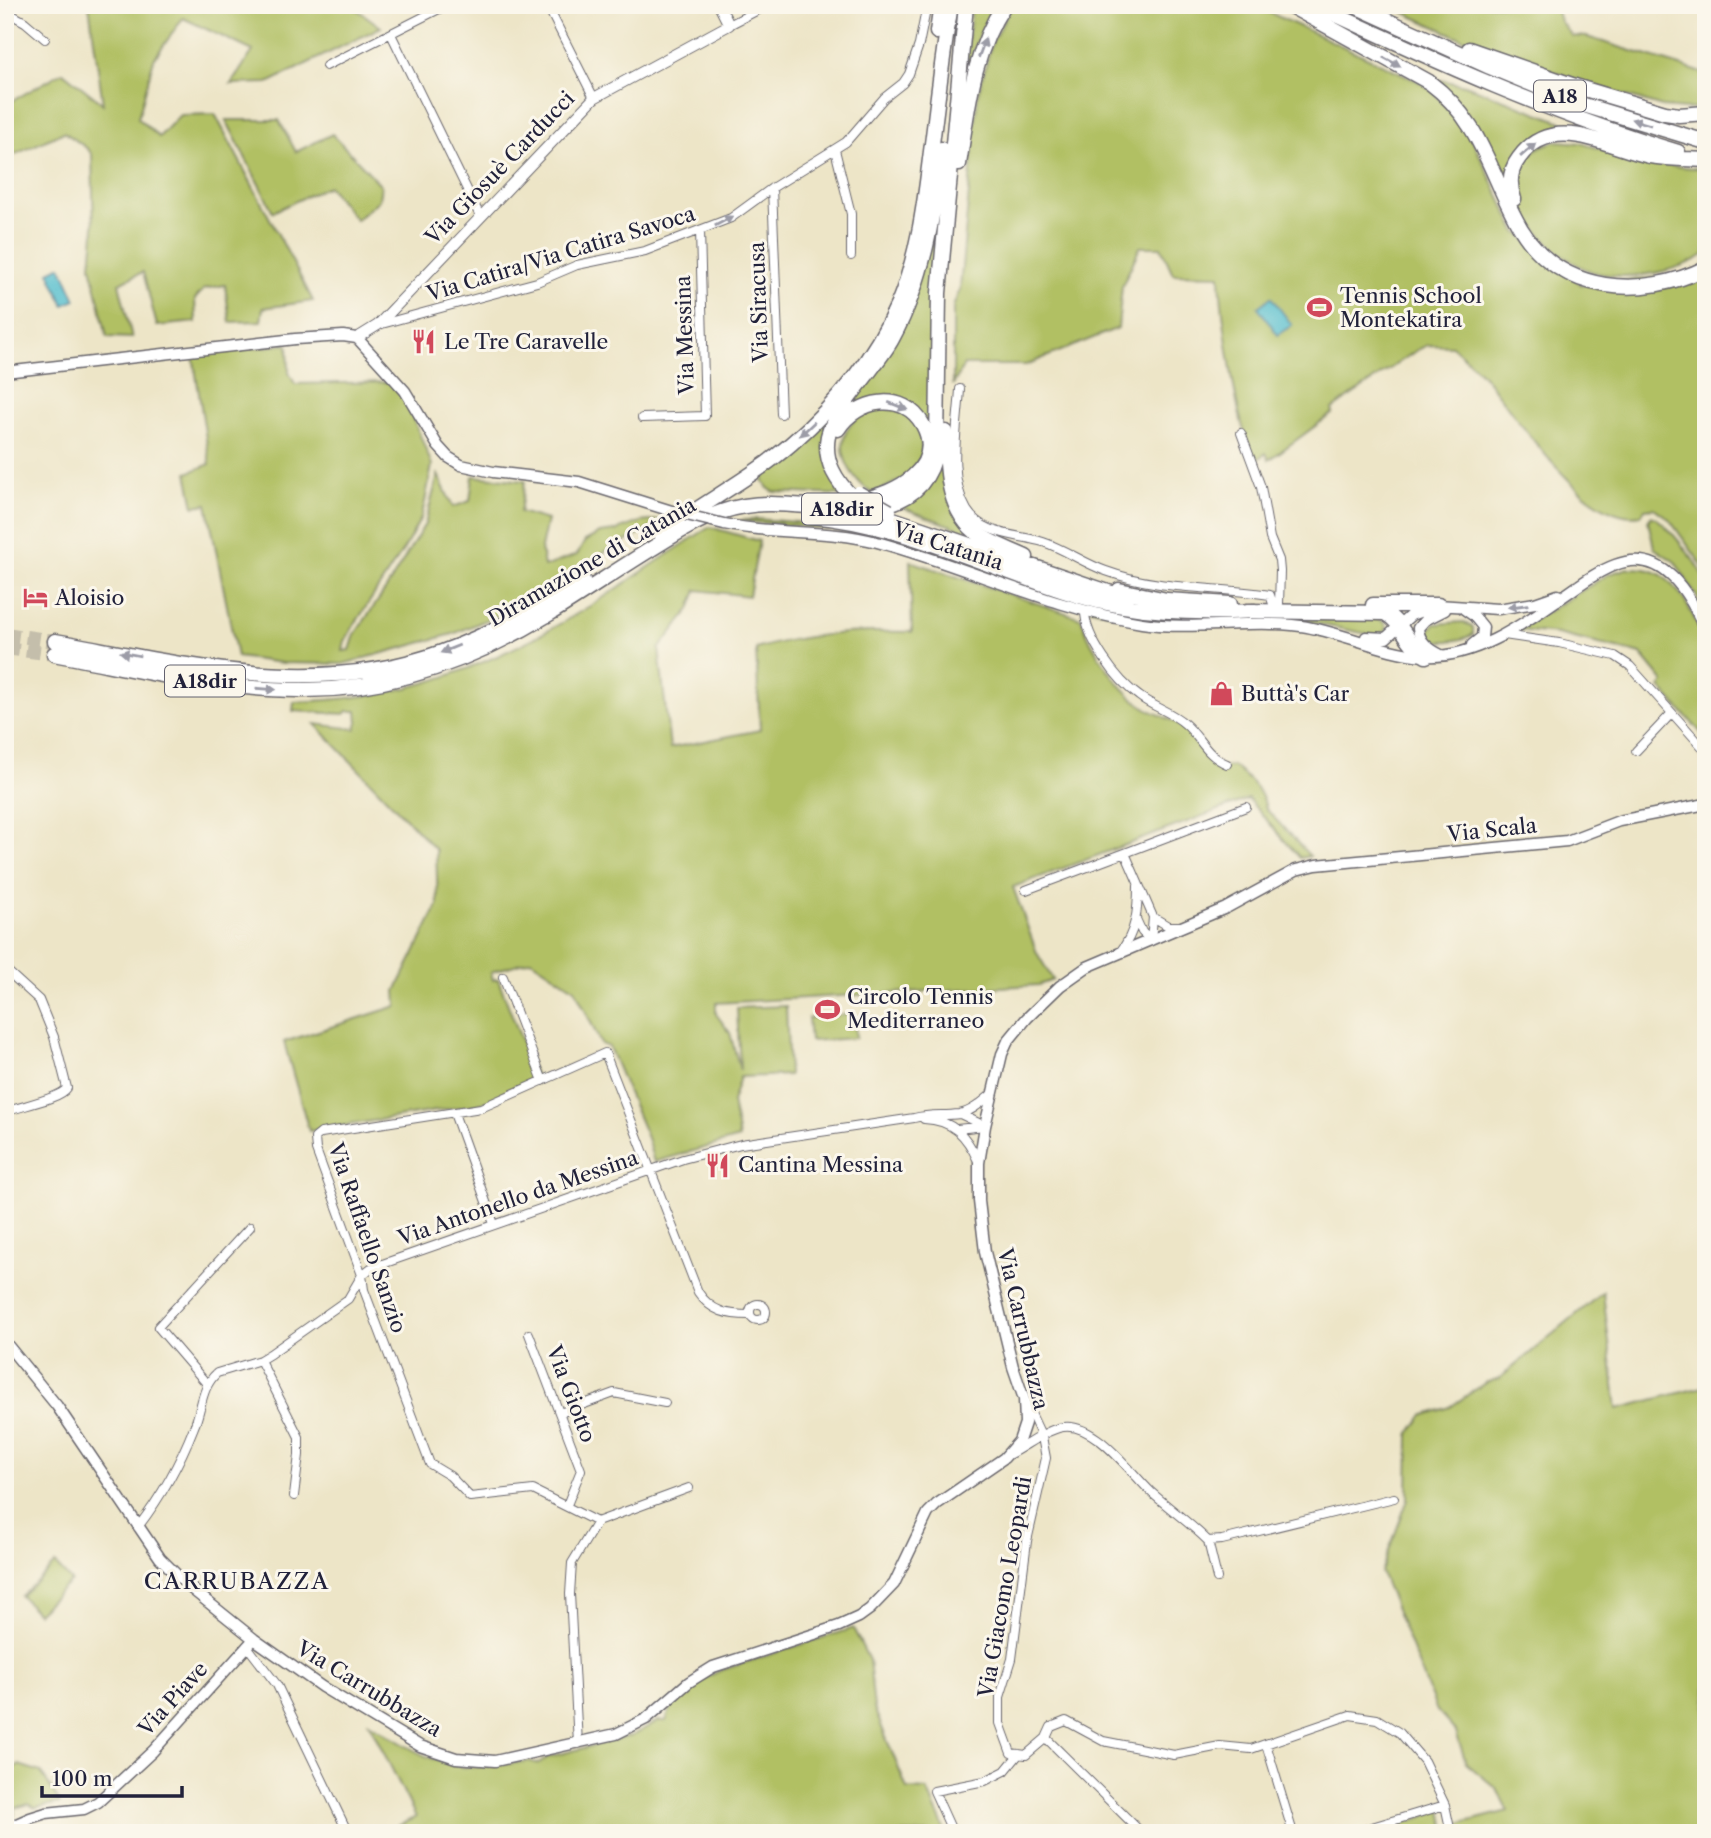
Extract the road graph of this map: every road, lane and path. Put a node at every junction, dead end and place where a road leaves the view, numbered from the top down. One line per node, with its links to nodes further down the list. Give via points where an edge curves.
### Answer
1 (447, 5): 17 (street)
2 (547, 5): 22 (street)
3 (719, 5): 16 (street)
4 (927, 5): 26 (street, Via Catira/Via Catira Savoca, via 909,74)
5 (941, 5): 36 (highway)
6 (953, 5): 36 (highway, Diramazione di Catania / A18dir, via 924,210); 44 (highway, via 934,211 920,271 892,339 837,415 829,435 827,453 833,472)
7 (966, 5): 24 (highway, Diramazione di Catania / A18dir)
8 (1004, 5): 29 (highway, one-way to 8, via 976,64)
9 (1290, 5): 20 (highway); 35 (highway, one-way to 35, via 1429,82 1448,98 1482,144 1527,237 1562,270 1598,285 1620,287 1664,283)
10 (1315, 5): 20 (highway, A18)
11 (1353, 5): 15 (highway, A18)
12 (1367, 5): 15 (highway)
13 (762, 8): 16 (street, Via Giosuè Carducci)
14 (5, 11): 19 (street)
15 (1395, 24): 18 (highway, A18)
16 (729, 25): 22 (street, Via Giosuè Carducci)
17 (391, 34): 21 (street); 30 (street)
18 (1419, 35): 23 (highway, via 1665,113); 25 (highway, A18, one-way to 18, via 1577,103)
19 (45, 39)
20 (1433, 60): 27 (highway, A18, via 1580,121)
21 (326, 66)
22 (594, 98): 30 (street, Via Giosuè Carducci)
23 (1706, 113)
24 (953, 134): 29 (highway); 32 (highway, Diramazione di Catania / A18dir)
25 (1706, 142)
26 (835, 150): 28 (street, Via Catira/Via Catira Savoca); 33 (street, via 851,214)
27 (1705, 160): 34 (highway, one-way to 27, via 1650,280 1611,281 1588,276 1539,244 1524,223 1511,187 1521,155 1538,141 1560,135 1585,136 1650,156)
28 (772, 188): 31 (street, Via Catira/Via Catira Savoca, one-way to 28, via 731,218); 41 (street, Via Siracusa)
29 (954, 193): 32 (highway); 47 (highway, via 948,301 948,482 963,518 977,533)
30 (480, 216): 37 (street, Via Giosuè Carducci)
31 (700, 232): 37 (street, Via Catira/Via Catira Savoca); 42 (street, Via Messina, via 705,416)
32 (943, 250): 54 (highway, Diramazione di Catania / A18dir, via 937,447 932,467 920,485 903,498 876,508 768,504 721,512 661,543)
33 (851, 256)
34 (1706, 261)
35 (1706, 268)
36 (908, 276): 46 (highway, Diramazione di Catania / A18dir, one-way to 46, via 882,335 829,408 774,458)
37 (378, 325): 38 (street, Via Giosuè Carducci)
38 (357, 338): 39 (main road, via 295,339); 52 (main road, Via Catania, bridge, via 405,391 438,446 461,465 579,482 724,524 874,541)
39 (5, 372)
40 (960, 389): 49 (street, Via Catania, via 958,482 968,512 980,524 993,532 1046,543 1106,571 1169,587 1265,594)
41 (781, 414)
42 (642, 418)
43 (1241, 433): 49 (street, via 1261,487 1279,560)
44 (855, 495): 45 (highway, bridge); 46 (highway, one-way to 46, via 837,464 834,445 838,430 848,416 872,404 903,407 922,423 928,445 920,469 899,488 858,499 744,498 721,504)
45 (883, 513): 47 (highway); 53 (highway, via 1125,598)
46 (660, 534): 54 (highway, Diramazione di Catania / A18dir, one-way to 54, via 483,635 426,658 376,670 304,677 251,674 55,647 249,687 329,689 378,683 445,665)
47 (1053, 570): 49 (highway, via 1167,600)
48 (1581, 584): 51 (main road, one-way to 51, via 1520,607); 57 (main road, Via Catania, via 1616,564 1652,563 1682,586); 58 (main road, Via Catania)
49 (1276, 604): 50 (highway)
50 (1438, 606): 51 (main road); 55 (main road, via 1411,615)
51 (1457, 606): 59 (main road, via 1481,623 1484,632 1475,643); 59 (main road, via 1425,620 1418,628 1424,643)
52 (1085, 611): 56 (main road, Via Catania, via 1168,626 1283,625); 64 (street, via 1087,628 1126,686 1179,718 1215,760)
53 (1255, 611): 54 (highway, via 1203,614 1111,603 872,526 757,513 709,523); 55 (highway, via 1376,612)
54 (549, 614)
55 (1400, 625): 56 (main road, via 1380,639); 60 (highway, via 1414,648)
56 (1325, 631): 60 (main road, Via Catania)
57 (1706, 632)
58 (1501, 635): 59 (main road, Via Catania); 61 (street, via 1615,656 1630,666)
59 (1446, 655): 60 (main road, Via Catania)
60 (1426, 656)
61 (1672, 713): 62 (street); 63 (street)
62 (1636, 751)
63 (1706, 751)
64 (1227, 764)
65 (1706, 804): 68 (main road, Via Scala, via 1619,821 1567,841 1316,865)
66 (1246, 807): 67 (street)
67 (1125, 853): 69 (street); 70 (street)
68 (1279, 878): 73 (main road, Via Carrubbazza)
69 (1138, 886): 71 (street); 72 (street)
70 (1026, 890)
71 (1153, 917): 73 (street, via 1168,926); 74 (street)
72 (1136, 919): 74 (street); 75 (street, via 1132,937)
73 (1184, 926): 74 (main road, Via Carrubbazza)
74 (1151, 941): 75 (main road, Via Carrubbazza)
75 (1120, 952): 79 (main road, Via Carrubbazza, via 1073,976 1014,1031 1002,1054)
76 (5, 969): 80 (street, via 39,1000 66,1088 56,1097)
77 (503, 977): 78 (street)
78 (543, 1081): 81 (street, Via Raffaello Sanzio, via 491,1105); 87 (street, Via Raffaello Sanzio, via 605,1053)
79 (993, 1093): 82 (street); 84 (main road, Via Carrubbazza)
80 (5, 1112)
81 (454, 1113): 88 (street); 90 (street, Via Raffaello Sanzio, via 321,1133 315,1138)
82 (960, 1114): 83 (street, Via Antonello da Messina); 84 (street)
83 (914, 1118): 85 (street, via 933,1119); 87 (street, Via Antonello da Messina, via 741,1144)
84 (985, 1126): 85 (street); 86 (main road, Via Carrubbazza)
85 (957, 1129): 86 (street)
86 (979, 1163): 96 (main road, Via Carrubbazza, via 985,1252)
87 (650, 1170): 88 (street, Via Antonello da Messina); 91 (street, Via Raffaello Sanzio, via 704,1301 718,1311)
88 (494, 1224): 90 (street, Via Antonello da Messina)
89 (250, 1227): 95 (street, via 158,1326)
90 (362, 1275): 94 (street, Via Antonello da Messina, via 348,1299); 107 (street, Via Raffaello Sanzio, via 430,1464 470,1497 533,1490)
91 (750, 1315)
92 (529, 1334): 98 (street, Via Giotto)
93 (5, 1342): 109 (main road, Via Carrubbazza, via 57,1406)
94 (260, 1360): 95 (street, Via Antonello da Messina, via 216,1373); 105 (street, via 299,1437)
95 (207, 1384): 109 (street, via 195,1426 158,1501)
96 (1024, 1399): 99 (main road, Via Carrubbazza); 100 (street, Via Giacomo Leopardi)
97 (665, 1403): 98 (street, via 614,1393)
98 (560, 1413): 107 (street, Via Giotto, via 582,1470)
99 (1021, 1435): 100 (street); 101 (street); 102 (main road, Via Carrubbazza)
100 (1042, 1437): 101 (street); 103 (street, Via Giacomo Leopardi); 110 (street, via 1062,1427 1092,1435)
101 (1030, 1444): 102 (street); 103 (street)
102 (1004, 1458): 114 (main road, Via Carrubbazza, via 929,1513 894,1584 870,1609 839,1626 713,1667 631,1728)
103 (1046, 1458): 116 (street, Via Giacomo Leopardi, via 1027,1541 1012,1659 1000,1697 1000,1723 1011,1753)
104 (690, 1488): 108 (street)
105 (293, 1496)
106 (1394, 1498): 110 (street)
107 (567, 1505): 108 (street, Via Raffaello Sanzio)
108 (597, 1522): 114 (street, via 572,1563)
109 (138, 1527): 112 (main road, Via Carrubbazza, via 160,1558)
110 (1208, 1541): 111 (street)
111 (1217, 1578)
112 (250, 1643): 114 (main road, Via Carrubbazza, via 438,1753 495,1761); 118 (main road, Via Piave, via 153,1751 98,1802); 119 (street, via 277,1685)
113 (1046, 1738): 115 (street, via 1051,1727 1066,1721 1103,1741 1174,1755); 116 (street, via 1026,1755); 121 (street)
114 (578, 1744)
115 (1266, 1744): 117 (street, via 1350,1715 1377,1718 1416,1749); 122 (street)
116 (1019, 1754): 120 (street, via 1005,1771 985,1781 934,1791)
117 (1445, 1805): 123 (street); 124 (street)
118 (5, 1829)
119 (348, 1833)
120 (953, 1833)
121 (1142, 1833)
122 (1293, 1833)
123 (1352, 1833)
124 (1451, 1833)

